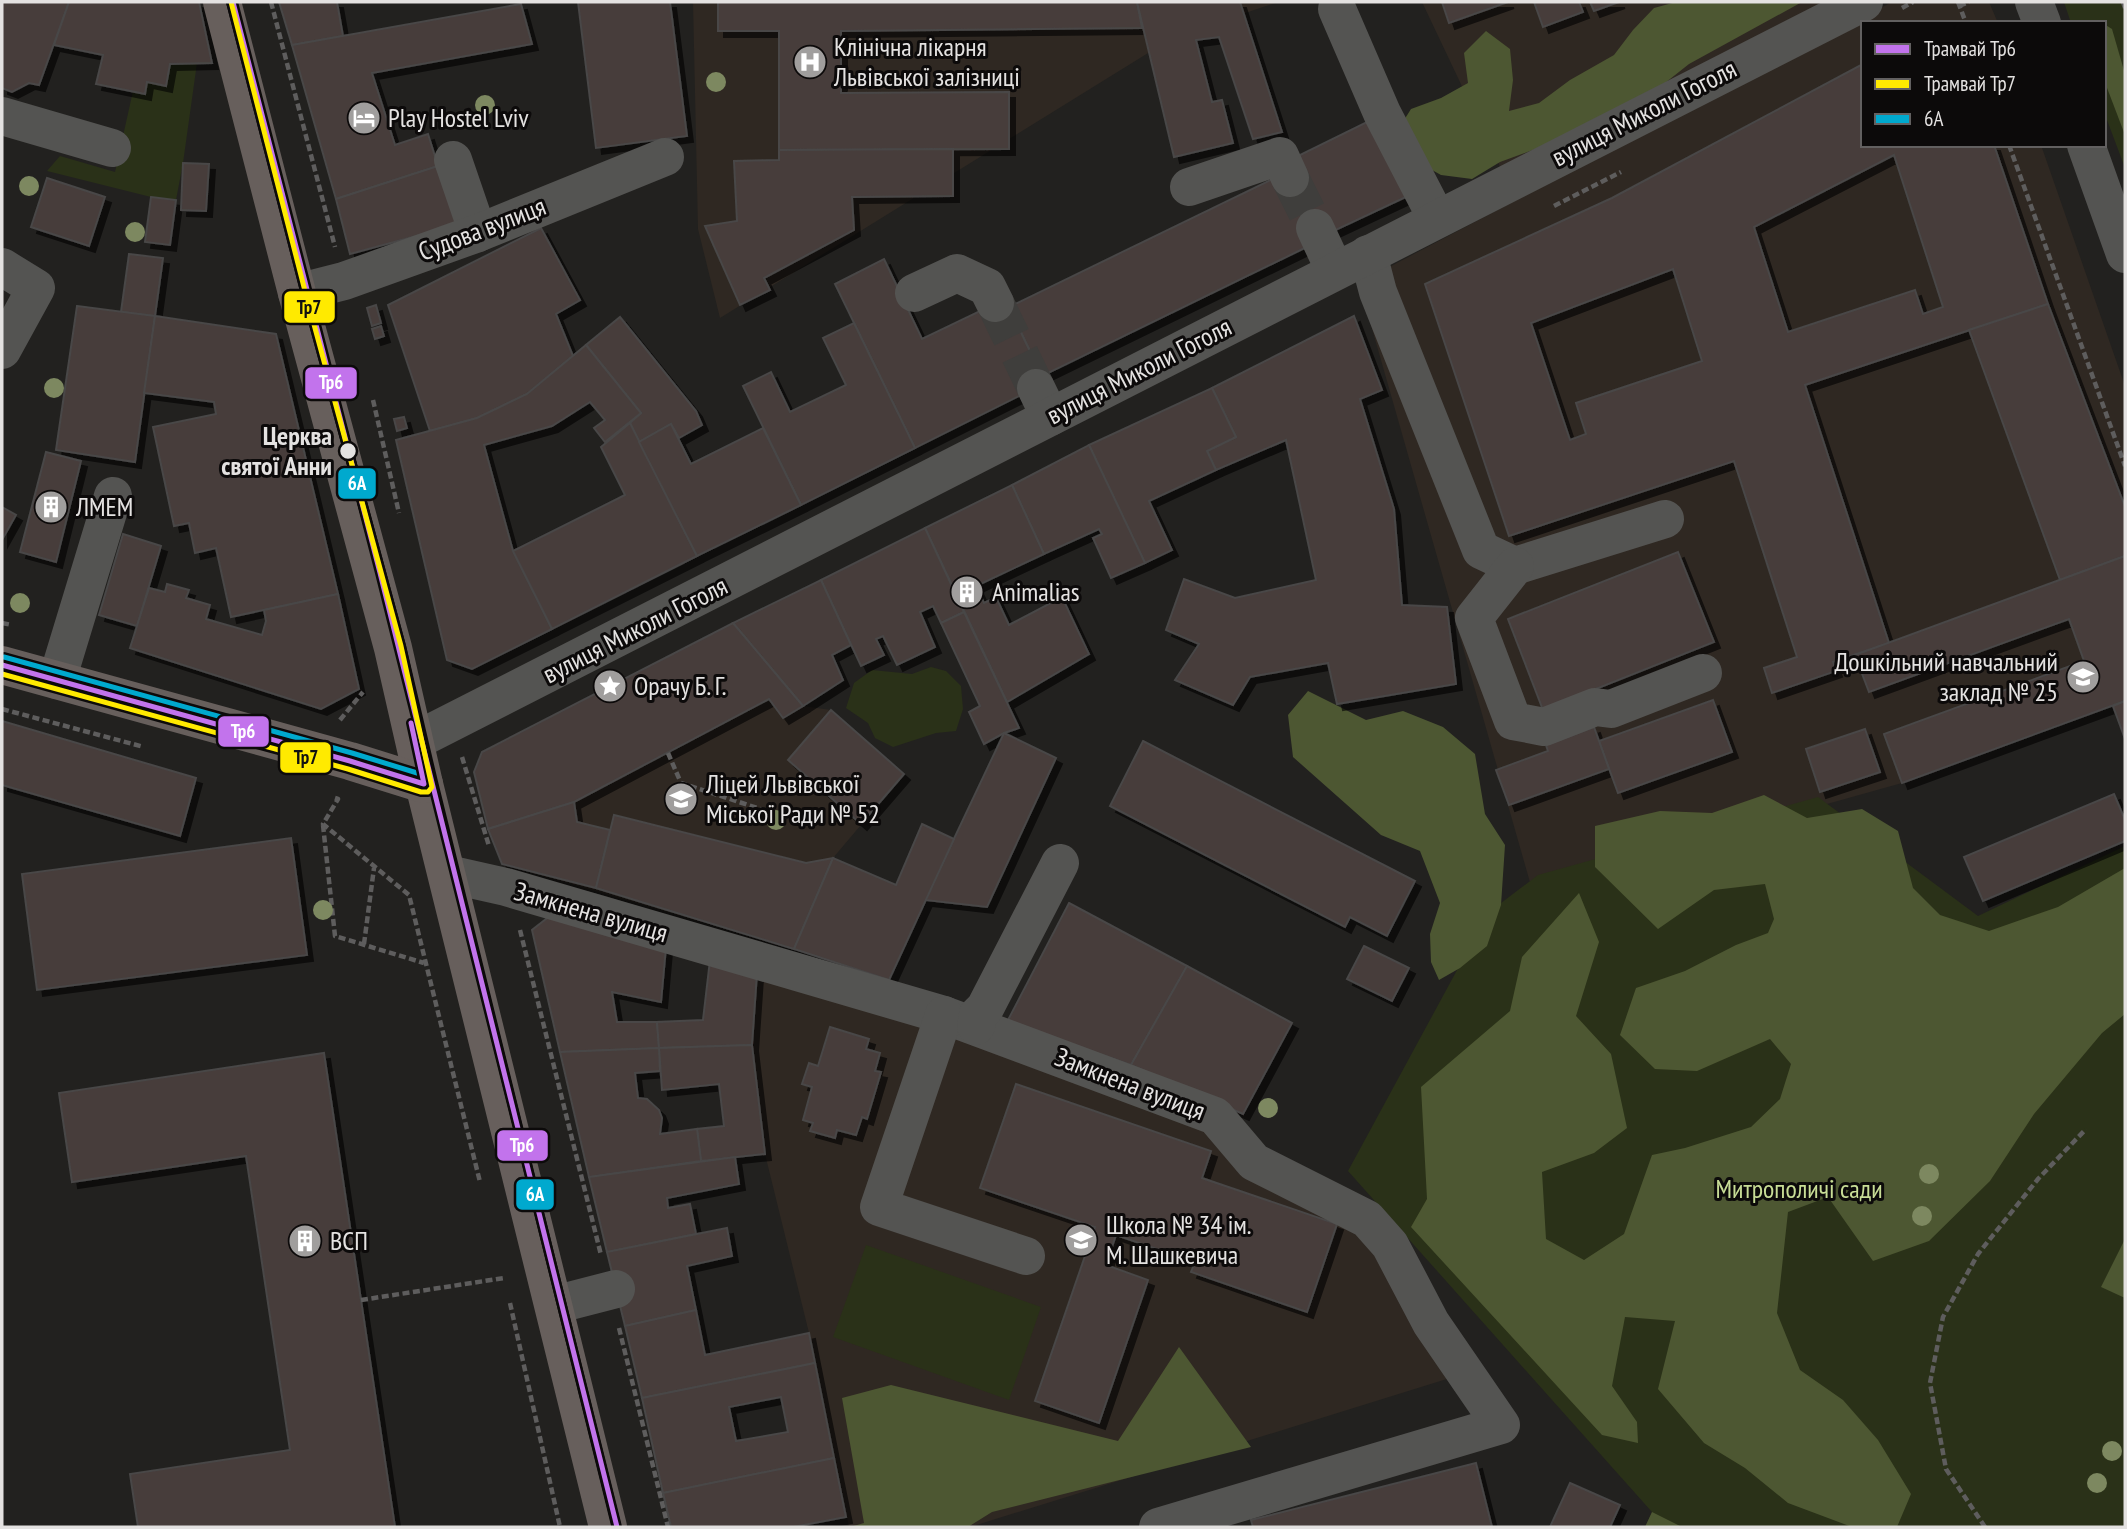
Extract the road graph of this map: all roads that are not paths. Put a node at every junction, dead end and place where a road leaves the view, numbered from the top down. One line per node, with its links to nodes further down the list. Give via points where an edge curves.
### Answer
1 (222, 2): 19 (main road)
2 (1864, 2): 13 (street, вулиця Миколи Гоголя)
3 (2034, 2): 5 (street)
4 (1337, 9): 13 (street, via 1382,113)
5 (2041, 21)
6 (2, 116): 8 (street)
7 (2087, 147): 16 (street)
8 (112, 148)
9 (664, 157): 15 (street, Судова вулиця)
10 (453, 160): 15 (street)
11 (1290, 178): 12 (street, via 1280,156)
12 (1189, 187)
13 (1437, 219): 17 (street, вулиця Миколи Гоголя)
14 (1315, 229): 17 (street)
15 (478, 233): 19 (street, Судова вулиця)
16 (2125, 254)
17 (1352, 262): 25 (street, via 1378,292 1481,550); 29 (street, вулиця Миколи Гоголя, via 1043,402)
18 (2, 267): 22 (street, via 36,288)
19 (297, 293): 29 (main road)
20 (914, 293): 21 (street, via 957,273 987,287)
21 (995, 303)
22 (2, 350)
23 (113, 496): 28 (street)
24 (1665, 519): 25 (street)
25 (1515, 566): 27 (street, via 1474,618 1513,721 1544,727 1595,707 1611,709)
26 (2, 666): 28 (main road)
27 (1703, 673)
28 (57, 680): 30 (main road)
29 (415, 741): 30 (main road)
30 (424, 784): 32 (main road)
31 (1060, 863): 33 (street, via 985,1007 978,1015)
32 (448, 874): 33 (street, Замкнена вулиця, via 506,887); 36 (main road)
33 (960, 1021): 34 (street, via 880,1207); 38 (street, Замкнена вулиця, via 1215,1116 1254,1162 1367,1219 1390,1245 1431,1323 1502,1425)
34 (1026, 1256)
35 (609, 1275): 36 (street)
36 (554, 1305): 37 (main road)
37 (608, 1527)
38 (1158, 1527)

